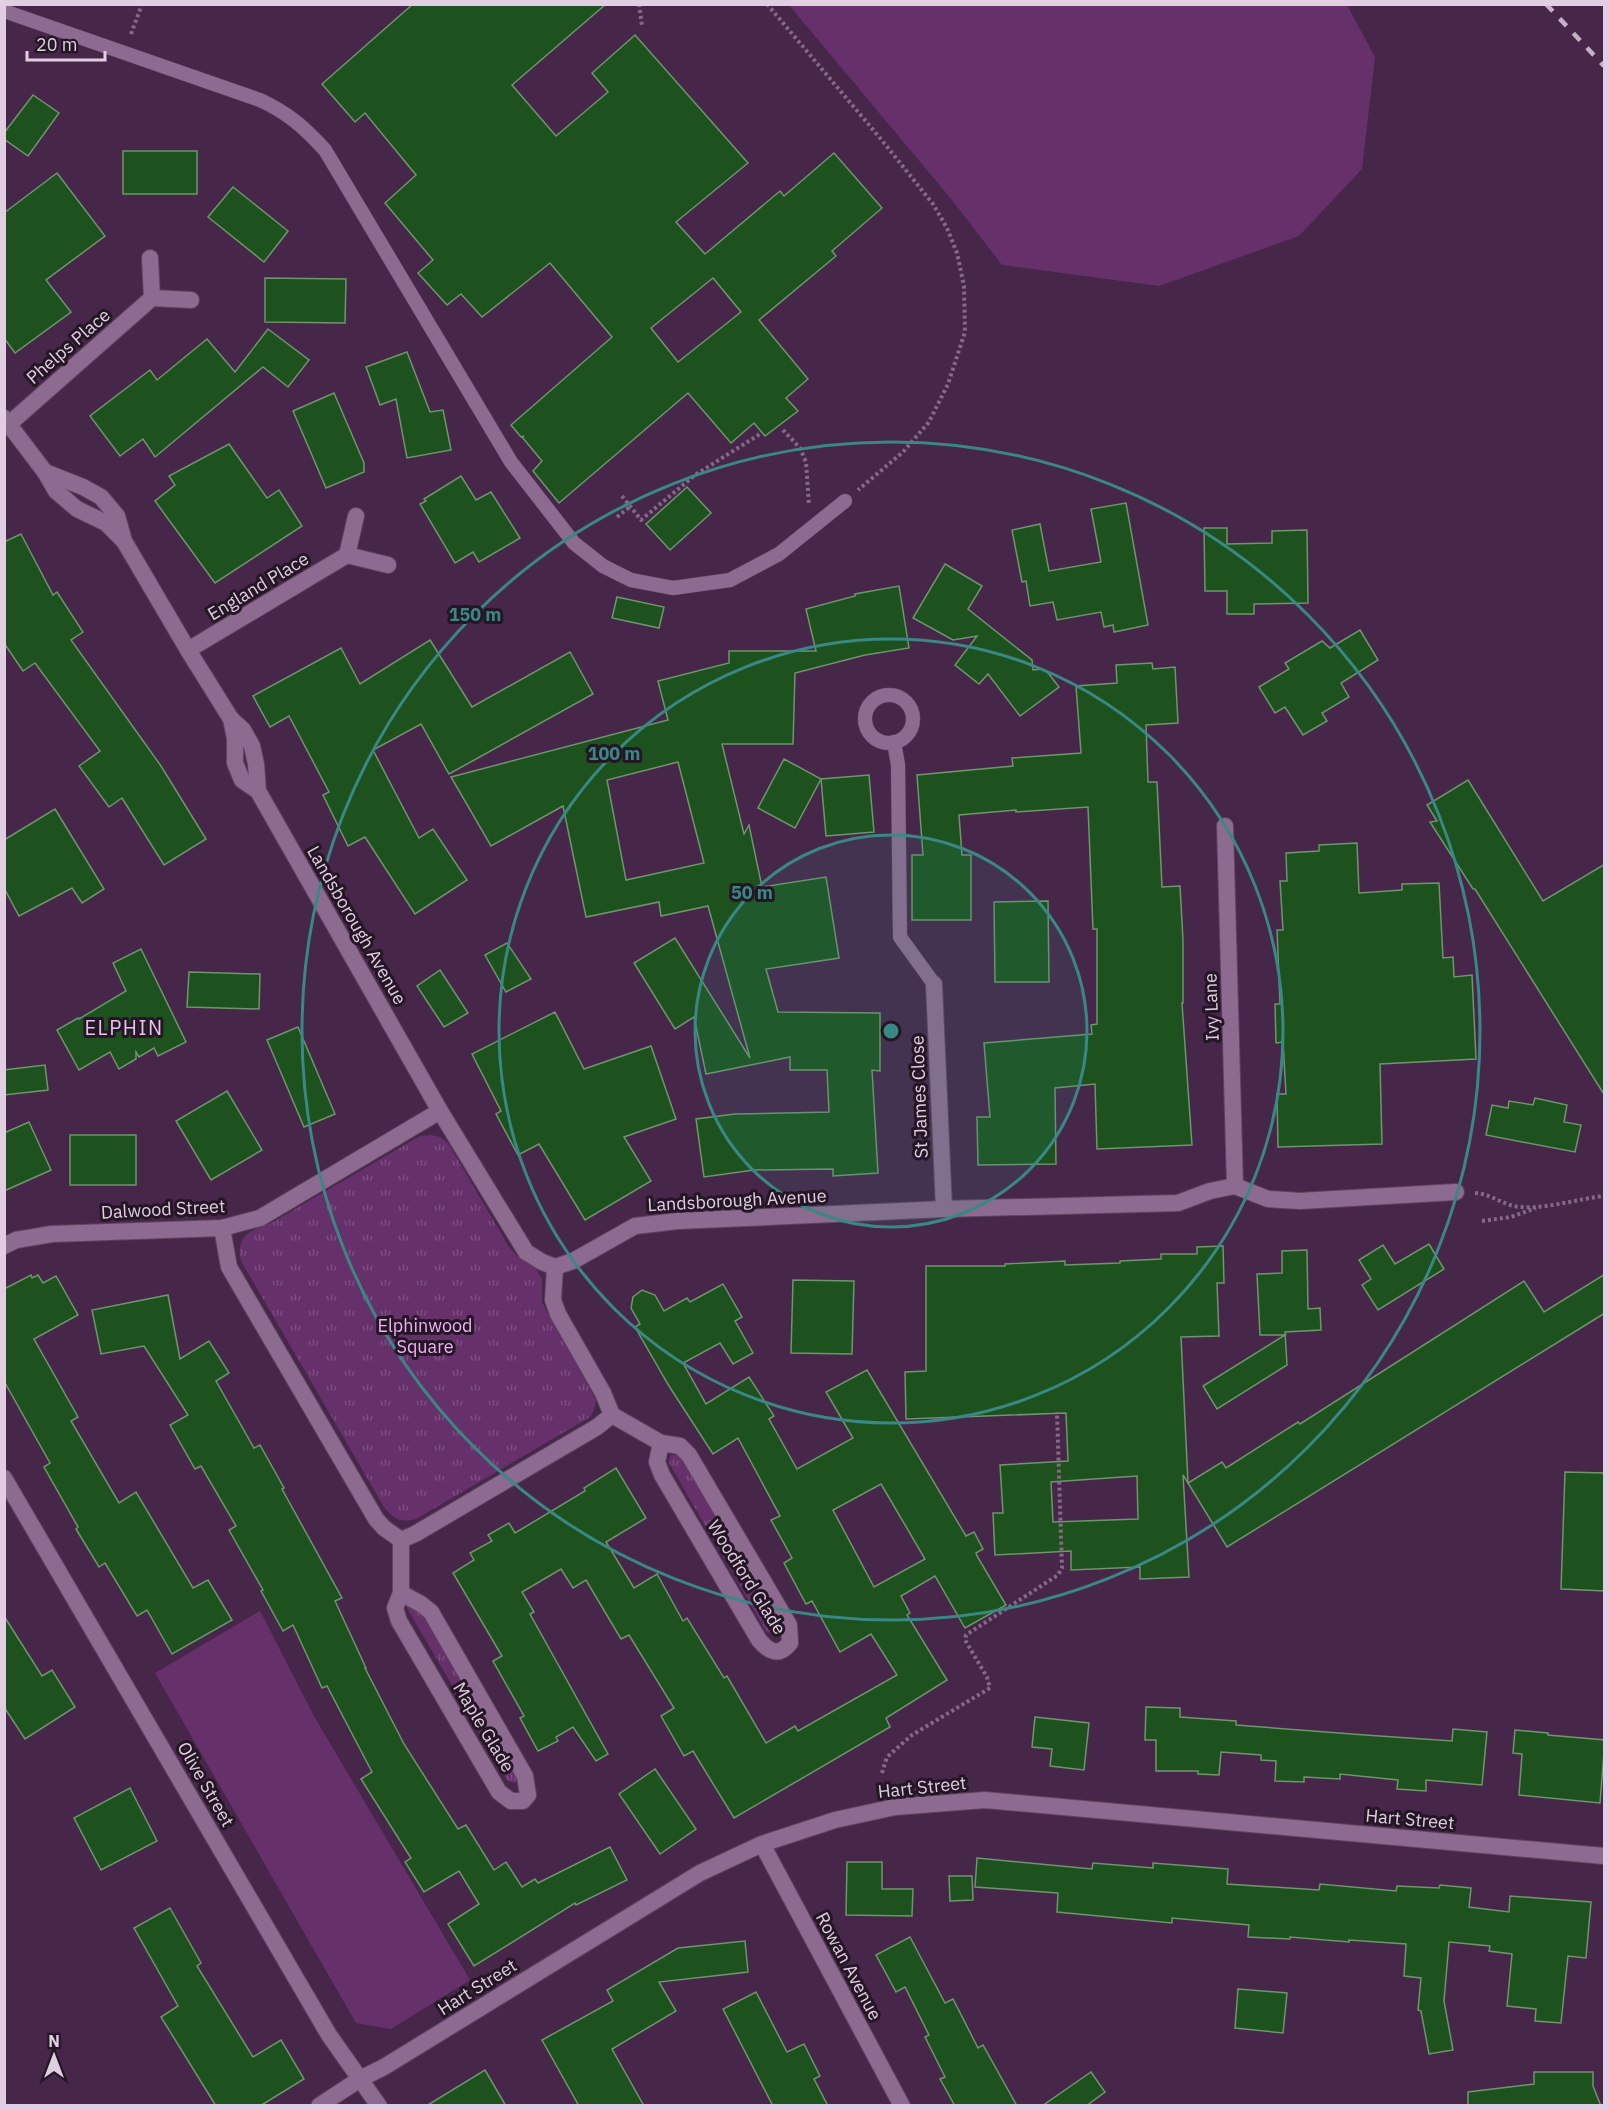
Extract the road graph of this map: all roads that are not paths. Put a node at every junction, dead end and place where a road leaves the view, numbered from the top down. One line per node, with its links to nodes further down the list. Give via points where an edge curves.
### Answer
1 (4, 10): 6 (lane, via 260,100 306,128 324,150 511,462 574,543 603,566 631,580 673,588 730,580 779,554)
2 (150, 258): 3 (street)
3 (152, 298): 4 (street); 5 (street, Phelps Place)
4 (191, 300)
5 (7, 422): 10 (street, Landsborough Avenue, via 56,491 76,509 106,524 124,541)
6 (845, 501)
7 (356, 516): 8 (street)
8 (347, 555): 9 (street); 10 (street, England Place)
9 (388, 565)
10 (188, 650): 14 (street, Landsborough Avenue, via 231,719 235,763 242,780 258,791)
11 (894, 742): 13 (lane, via 898,765 900,937)
12 (1225, 826): 15 (street, Ivy Lane)
13 (934, 984): 17 (street, St James Close)
14 (440, 1111): 18 (street, Dalwood Street, via 260,1218); 20 (street, Landsborough Avenue, via 526,1252)
15 (1235, 1186): 16 (street, via 1268,1199 1300,1201); 17 (street, Landsborough Avenue, via 1178,1203)
16 (1456, 1192)
17 (944, 1209): 20 (street, Landsborough Avenue, via 634,1226)
18 (222, 1228): 19 (street, Dalwood Street, via 52,1234); 24 (street, via 229,1267 376,1519)
19 (4, 1246)
20 (555, 1267): 21 (street, via 553,1300)
21 (612, 1415): 22 (street, Woodford Glade); 24 (street)
22 (661, 1443): 22 (street, Woodford Glade, via 680,1446 689,1455 789,1624 790,1643 785,1649 773,1652 759,1640 662,1475 657,1462)
23 (4, 1478): 28 (street, Olive Street, via 329,2035)
24 (401, 1540): 25 (street, Maple Glade)
25 (401, 1593): 25 (street, Maple Glade, via 431,1612 525,1776 528,1795 523,1801 511,1801 499,1792 399,1622 395,1608)
26 (762, 1844): 27 (street, Hart Street, via 835,1820 895,1807 985,1800); 28 (street, Hart Street, via 700,1873); 31 (street, Rowan Avenue)
27 (1605, 1856)
28 (360, 2079): 29 (street, Hart Street); 30 (street, Olive Street)
29 (318, 2106)
30 (379, 2106)
31 (902, 2106)

